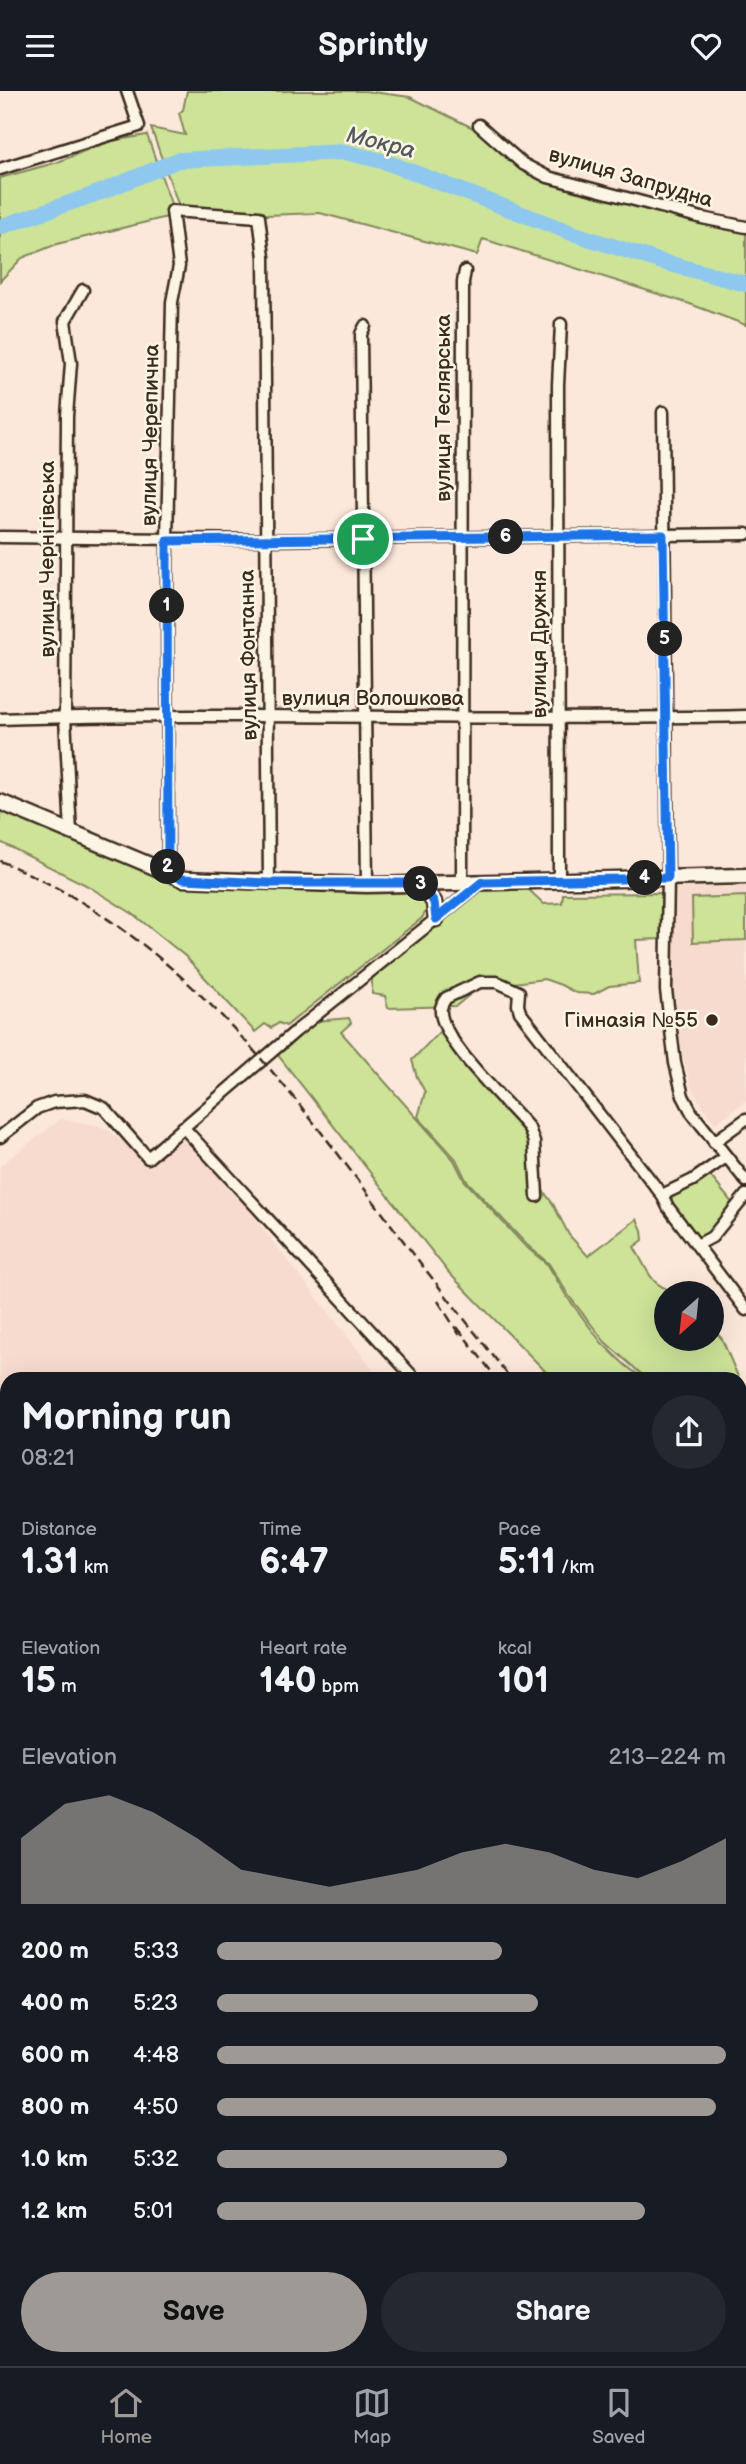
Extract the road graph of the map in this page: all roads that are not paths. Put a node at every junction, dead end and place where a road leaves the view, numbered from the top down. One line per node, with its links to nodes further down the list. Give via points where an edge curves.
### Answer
1 (127, 91): 3 (street, via 139,126)
2 (479, 125): 5 (street, вулиця Запрудна, via 523,164 548,177)
3 (0, 169)
4 (259, 216): 18 (street, вулиця Фонтанна, via 264,257); 19 (street, вулиця Черепична, via 172,211 180,266 172,302)
5 (746, 227)
6 (465, 271): 14 (street, вулиця Теслярська)
7 (83, 290): 16 (street, вулиця Чернігівська, via 65,321 71,363)
8 (561, 324): 15 (street, вулиця Дружня)
9 (365, 326): 17 (street, via 361,334)
10 (663, 412): 12 (street)
11 (746, 534): 12 (street)
12 (663, 535): 15 (street); 27 (street)
13 (0, 537): 16 (street)
14 (461, 537): 15 (street); 17 (street); 20 (street, вулиця Теслярська)
15 (557, 537): 21 (street, вулиця Дружня)
16 (66, 539): 19 (street); 23 (street, вулиця Чернігівська)
17 (363, 539): 18 (street); 25 (street)
18 (266, 540): 19 (street); 24 (street, вулиця Фонтанна)
19 (167, 541): 26 (street, вулиця Черепична)
20 (463, 716): 21 (street, вулиця Волошкова); 25 (street, вулиця Волошкова); 38 (street, вулиця Теслярська)
21 (558, 716): 27 (street, вулиця Волошкова); 34 (street, вулиця Дружня)
22 (746, 716): 27 (street, вулиця Волошкова)
23 (65, 717): 26 (street, вулиця Волошкова); 28 (street, вулиця Волошкова); 30 (street, вулиця Чернігівська)
24 (268, 717): 25 (street, вулиця Волошкова); 26 (street, вулиця Волошкова); 36 (street, вулиця Фонтанна)
25 (365, 717): 39 (street)
26 (168, 718): 31 (street, вулиця Черепична)
27 (666, 718): 33 (street)
28 (0, 719)
29 (0, 802): 30 (street)
30 (71, 833): 31 (street)
31 (168, 874): 36 (street, via 183,879)
32 (746, 876): 33 (street)
33 (668, 878): 34 (street); 44 (street, via 666,991 675,1063 692,1113)
34 (559, 880): 35 (street)
35 (482, 882): 38 (street); 40 (street)
36 (269, 883): 39 (street)
37 (420, 883): 38 (street); 39 (street); 40 (street, via 434,902)
38 (462, 883)
39 (367, 885)
40 (436, 919): 42 (street)
41 (746, 1119): 44 (street)
42 (183, 1128): 43 (street, via 148,1158 104,1108 85,1100 37,1108); 52 (street)
43 (0, 1136)
44 (714, 1142): 45 (street)
45 (726, 1157): 46 (street); 47 (street)
46 (746, 1181)
47 (662, 1195): 49 (street, via 520,1012 519,992 497,982 480,982 446,998 443,1020 462,1056 529,1128); 50 (street)
48 (746, 1195): 50 (street, via 712,1237)
49 (537, 1196)
50 (697, 1245): 51 (street)
51 (746, 1310)
52 (409, 1372)

